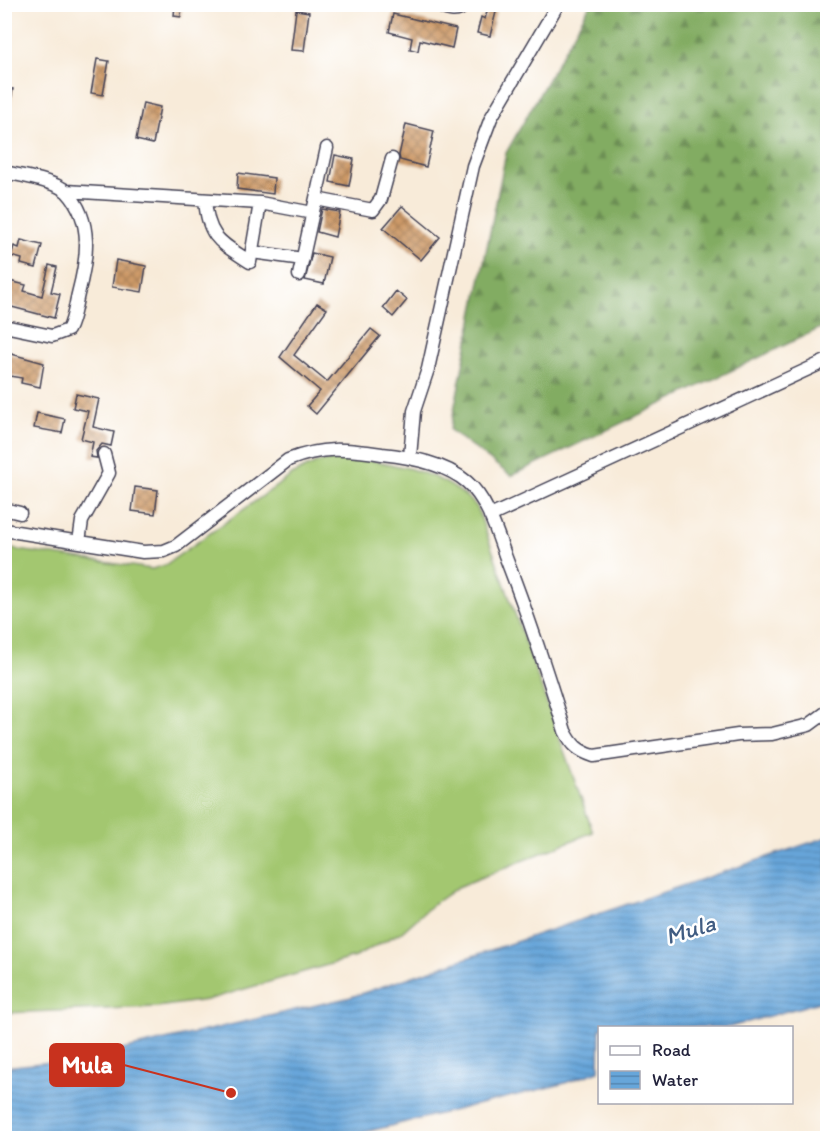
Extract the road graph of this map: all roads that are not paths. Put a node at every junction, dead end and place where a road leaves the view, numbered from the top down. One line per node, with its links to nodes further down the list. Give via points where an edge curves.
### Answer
1 (436, 4): 2 (lane, via 448,11 457,11)
2 (466, 4)
3 (558, 4): 18 (lane, via 491,118 473,166 428,369 414,411)
4 (327, 148): 8 (lane)
5 (392, 159): 8 (lane, via 381,199 373,210)
6 (4, 172): 7 (lane)
7 (66, 191): 9 (lane); 15 (lane, via 78,211 88,244 71,324 61,335 52,336)
8 (316, 199): 11 (lane)
9 (205, 200): 10 (lane); 12 (lane, via 207,223 215,236 250,262)
10 (260, 204): 11 (lane); 12 (lane)
11 (313, 213): 13 (lane)
12 (252, 252): 13 (lane)
13 (303, 259): 14 (lane)
14 (299, 275)
15 (4, 326)
16 (828, 360): 21 (lane)
17 (104, 454): 23 (lane, via 109,472 82,521)
18 (410, 457): 21 (lane, via 450,471 467,482); 23 (lane, via 336,448 288,460 176,546 164,551 143,552)
19 (4, 509): 20 (lane)
20 (20, 513)
21 (490, 516): 24 (lane, via 537,638 565,730 580,752 594,756 738,735 772,734 809,725)
22 (4, 530): 23 (lane)
23 (78, 542)
24 (828, 711)

